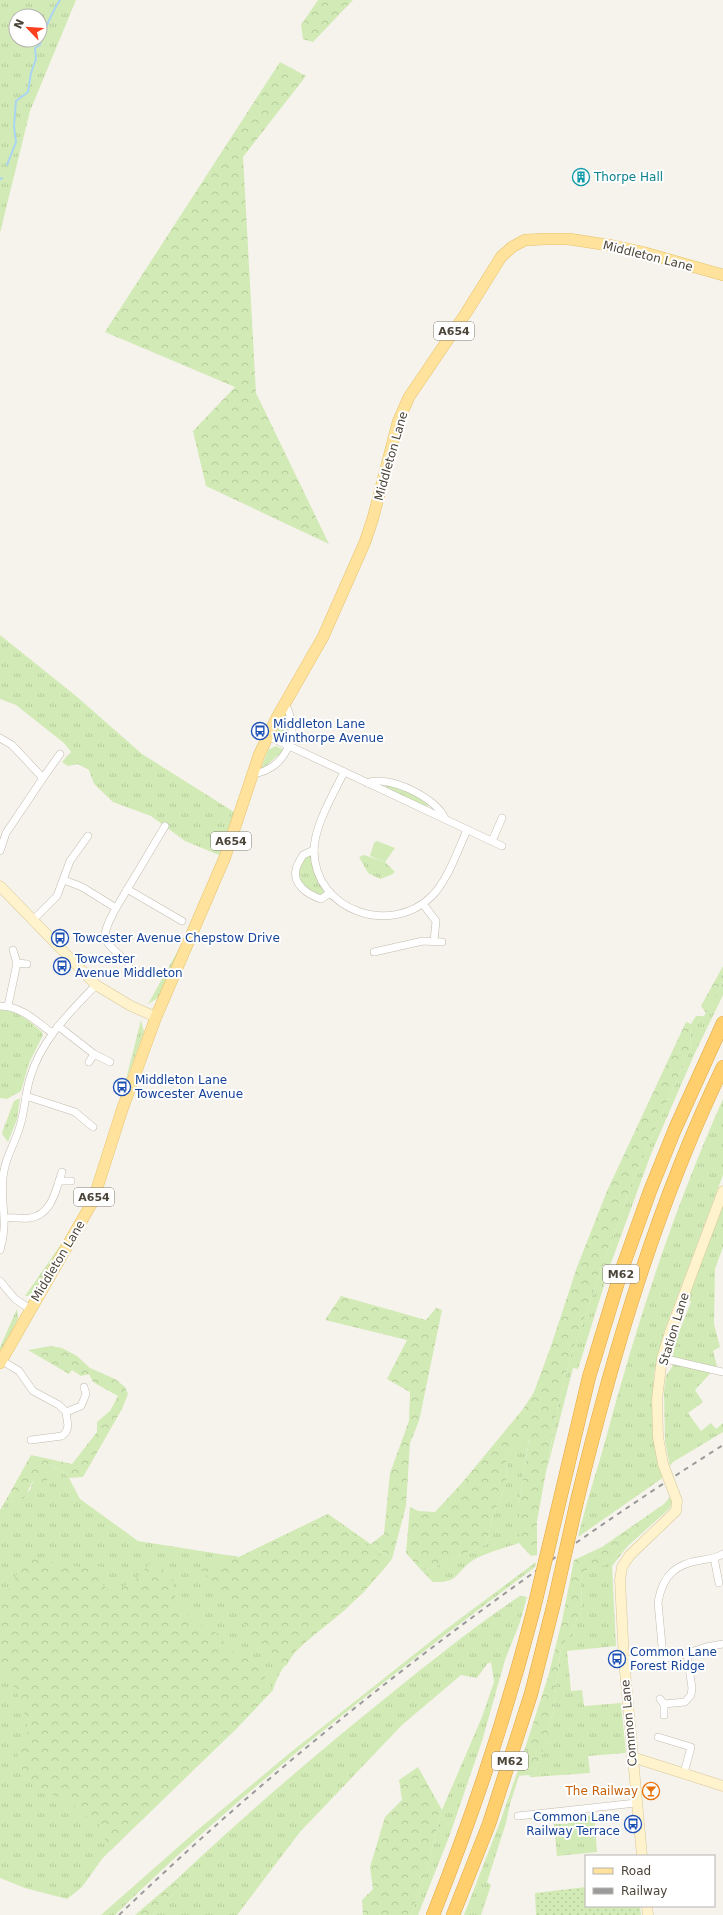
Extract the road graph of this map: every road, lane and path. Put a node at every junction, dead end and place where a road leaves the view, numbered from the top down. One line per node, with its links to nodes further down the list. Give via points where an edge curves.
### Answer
1 (723, 275): 2 (main road, Middleton Lane / A654, via 635,251 569,239 525,240 512,247 501,258 409,397 396,428 374,518 365,542 323,637)
2 (285, 704): 3 (main road, Middleton Lane / A654); 5 (street, via 293,720)
3 (268, 736): 5 (street); 8 (main road, Middleton Lane / A654)
4 (0, 738): 9 (street, via 12,745)
5 (289, 746): 7 (street); 8 (street, via 270,768 262,773)
6 (60, 754): 9 (street)
7 (344, 772): 10 (street); 18 (street, via 318,828)
8 (252, 774): 37 (main road, Middleton Lane / A654, via 225,857)
9 (43, 778): 19 (street, via 6,833)
10 (367, 783): 12 (street); 12 (street, via 395,783 423,796 441,812)
11 (502, 818): 16 (street)
12 (445, 820): 14 (street)
13 (165, 826): 22 (street)
14 (467, 830): 16 (street); 24 (street, via 443,880)
15 (88, 836): 20 (street, via 70,861)
16 (492, 841): 17 (street)
17 (502, 846)
18 (314, 850): 23 (street, via 318,872); 23 (street, via 303,855 296,869 301,888 321,899)
19 (0, 851)
20 (64, 880): 25 (street, via 82,886); 26 (street, via 57,896)
21 (0, 886): 26 (street)
22 (127, 889): 25 (street); 27 (street)
23 (330, 893): 24 (street, via 347,908 376,916 396,914)
24 (423, 904): 28 (street, via 436,921)
25 (116, 908): 34 (street, via 104,931 105,939 108,946)
26 (33, 920): 35 (street)
27 (182, 921)
28 (434, 941): 29 (street); 31 (street, via 413,942)
29 (442, 942)
30 (12, 950): 32 (street)
31 (374, 952)
32 (17, 963): 33 (street); 36 (street)
33 (27, 964)
34 (129, 964)
35 (96, 985): 37 (street, via 131,1006); 39 (street)
36 (4, 1006): 40 (street, via 27,1015)
37 (156, 1017): 55 (main road, Middleton Lane / A654, via 122,1110 93,1201)
38 (723, 1023): 78 (highway, M62, bridge, via 675,1129 622,1269 589,1377 534,1608 508,1704 465,1833)
39 (58, 1026): 40 (street); 41 (street)
40 (52, 1033): 45 (street, via 35,1064)
41 (94, 1054): 42 (street); 43 (street)
42 (89, 1062)
43 (110, 1062)
44 (723, 1067): 79 (highway, M62, bridge, via 664,1209 640,1278 610,1374 531,1694 489,1824)
45 (26, 1096): 46 (street, via 75,1112); 51 (street, via 21,1123 4,1166)
46 (93, 1127)
47 (62, 1172): 48 (street)
48 (59, 1181): 49 (street); 52 (street, via 52,1200 42,1213 30,1218)
49 (71, 1181)
50 (723, 1192): 56 (street, Station Lane)
51 (1, 1194): 52 (street)
52 (5, 1218): 53 (street)
53 (0, 1250)
54 (0, 1281): 55 (street, via 15,1299)
55 (30, 1309): 57 (main road, Middleton Lane / A654)
56 (662, 1358): 58 (street); 64 (street, Station Lane, bridge, via 657,1399 658,1437 663,1464 677,1501 676,1511 630,1555)
57 (1, 1361): 60 (street, via 19,1372 33,1391 59,1405)
58 (723, 1372)
59 (84, 1387): 60 (street, via 86,1394 80,1406)
60 (66, 1412): 61 (street, via 68,1426 62,1436)
61 (30, 1440)
62 (723, 1554): 63 (street)
63 (714, 1558): 65 (street); 68 (street, via 682,1564 663,1585 658,1602)
64 (622, 1567): 69 (street, Common Lane, via 620,1580)
65 (719, 1583)
66 (723, 1644): 67 (street, via 697,1649)
67 (687, 1654): 68 (street); 70 (street, via 692,1680 691,1695 685,1702 662,1701)
68 (663, 1657): 69 (street)
69 (624, 1660): 72 (street, Common Lane)
70 (664, 1715)
71 (658, 1737): 73 (street, via 691,1747)
72 (632, 1757): 73 (street); 75 (street, Common Lane)
73 (684, 1773): 74 (street)
74 (723, 1786)
75 (636, 1803): 76 (street); 77 (street, Common Lane)
76 (518, 1816)
77 (642, 1855)
78 (433, 1915)
79 (453, 1915)

